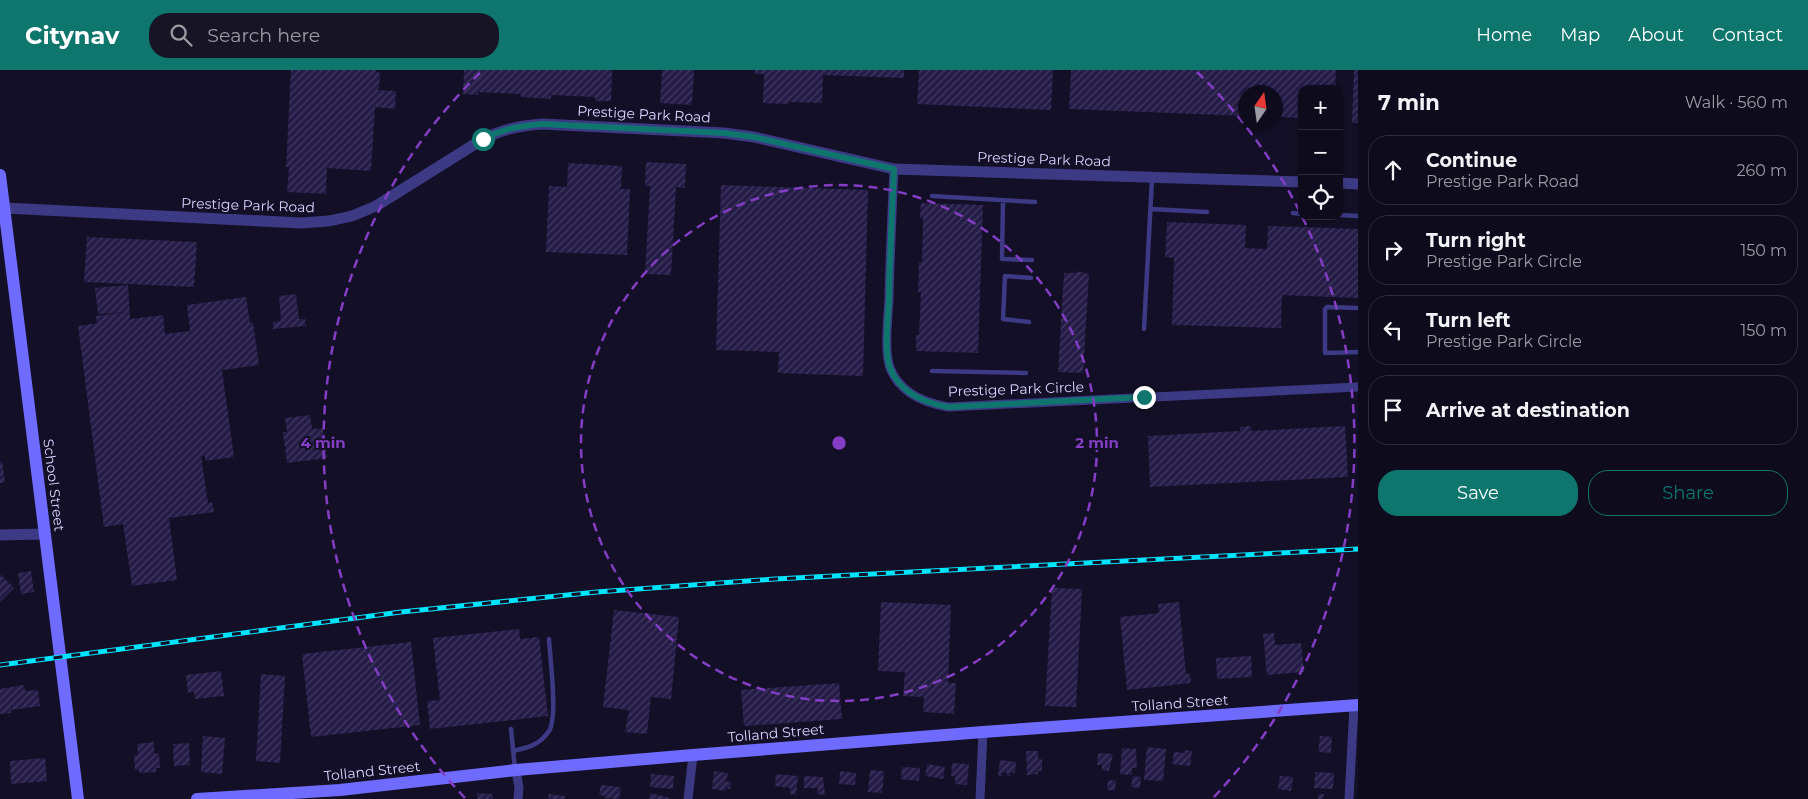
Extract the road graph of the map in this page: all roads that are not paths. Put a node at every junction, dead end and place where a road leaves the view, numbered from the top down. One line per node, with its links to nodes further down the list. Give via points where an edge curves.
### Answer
1 (894, 169): 3 (street, Prestige Park Road); 10 (street, Prestige Park Road, via 724,133 542,124 501,130 376,206 329,221 288,223); 25 (street, Prestige Park Circle, via 887,339 890,368 912,395 930,404 948,407)
2 (0, 175): 10 (main road, School Street)
3 (1152, 177): 4 (street, Prestige Park Road); 11 (lane)
4 (1298, 182)
5 (1343, 183): 6 (street)
6 (1358, 184)
7 (932, 196): 8 (lane)
8 (1003, 201): 9 (lane); 17 (lane, via 1002,259)
9 (1035, 202)
10 (5, 208): 26 (main road, School Street)
11 (1150, 209): 12 (lane); 21 (lane)
12 (1207, 212)
13 (1293, 213): 14 (lane)
14 (1298, 214)
15 (1343, 216): 16 (lane)
16 (1358, 216)
17 (1032, 260)
18 (1031, 278): 20 (lane, via 1005,276 1003,319)
19 (1358, 308): 22 (lane, via 1327,307 1325,353)
20 (1029, 322)
21 (1144, 330)
22 (1358, 352)
23 (932, 370): 24 (lane)
24 (1026, 373)
25 (1358, 388)
26 (46, 534): 27 (street); 36 (main road, School Street)
27 (0, 535)
28 (549, 639): 32 (lane, via 553,715 549,730 536,744)
29 (1356, 705): 31 (main road, Tolland Street); 41 (street)
30 (511, 729): 32 (lane)
31 (983, 732): 33 (main road, Tolland Street); 40 (street)
32 (513, 751): 34 (lane)
33 (693, 755): 34 (main road, Tolland Street); 39 (street)
34 (516, 770): 35 (main road, Tolland Street); 38 (street)
35 (340, 795): 37 (main road, Tolland Street)
36 (78, 799)
37 (197, 799)
38 (518, 799)
39 (688, 799)
40 (980, 799)
41 (1349, 799)

